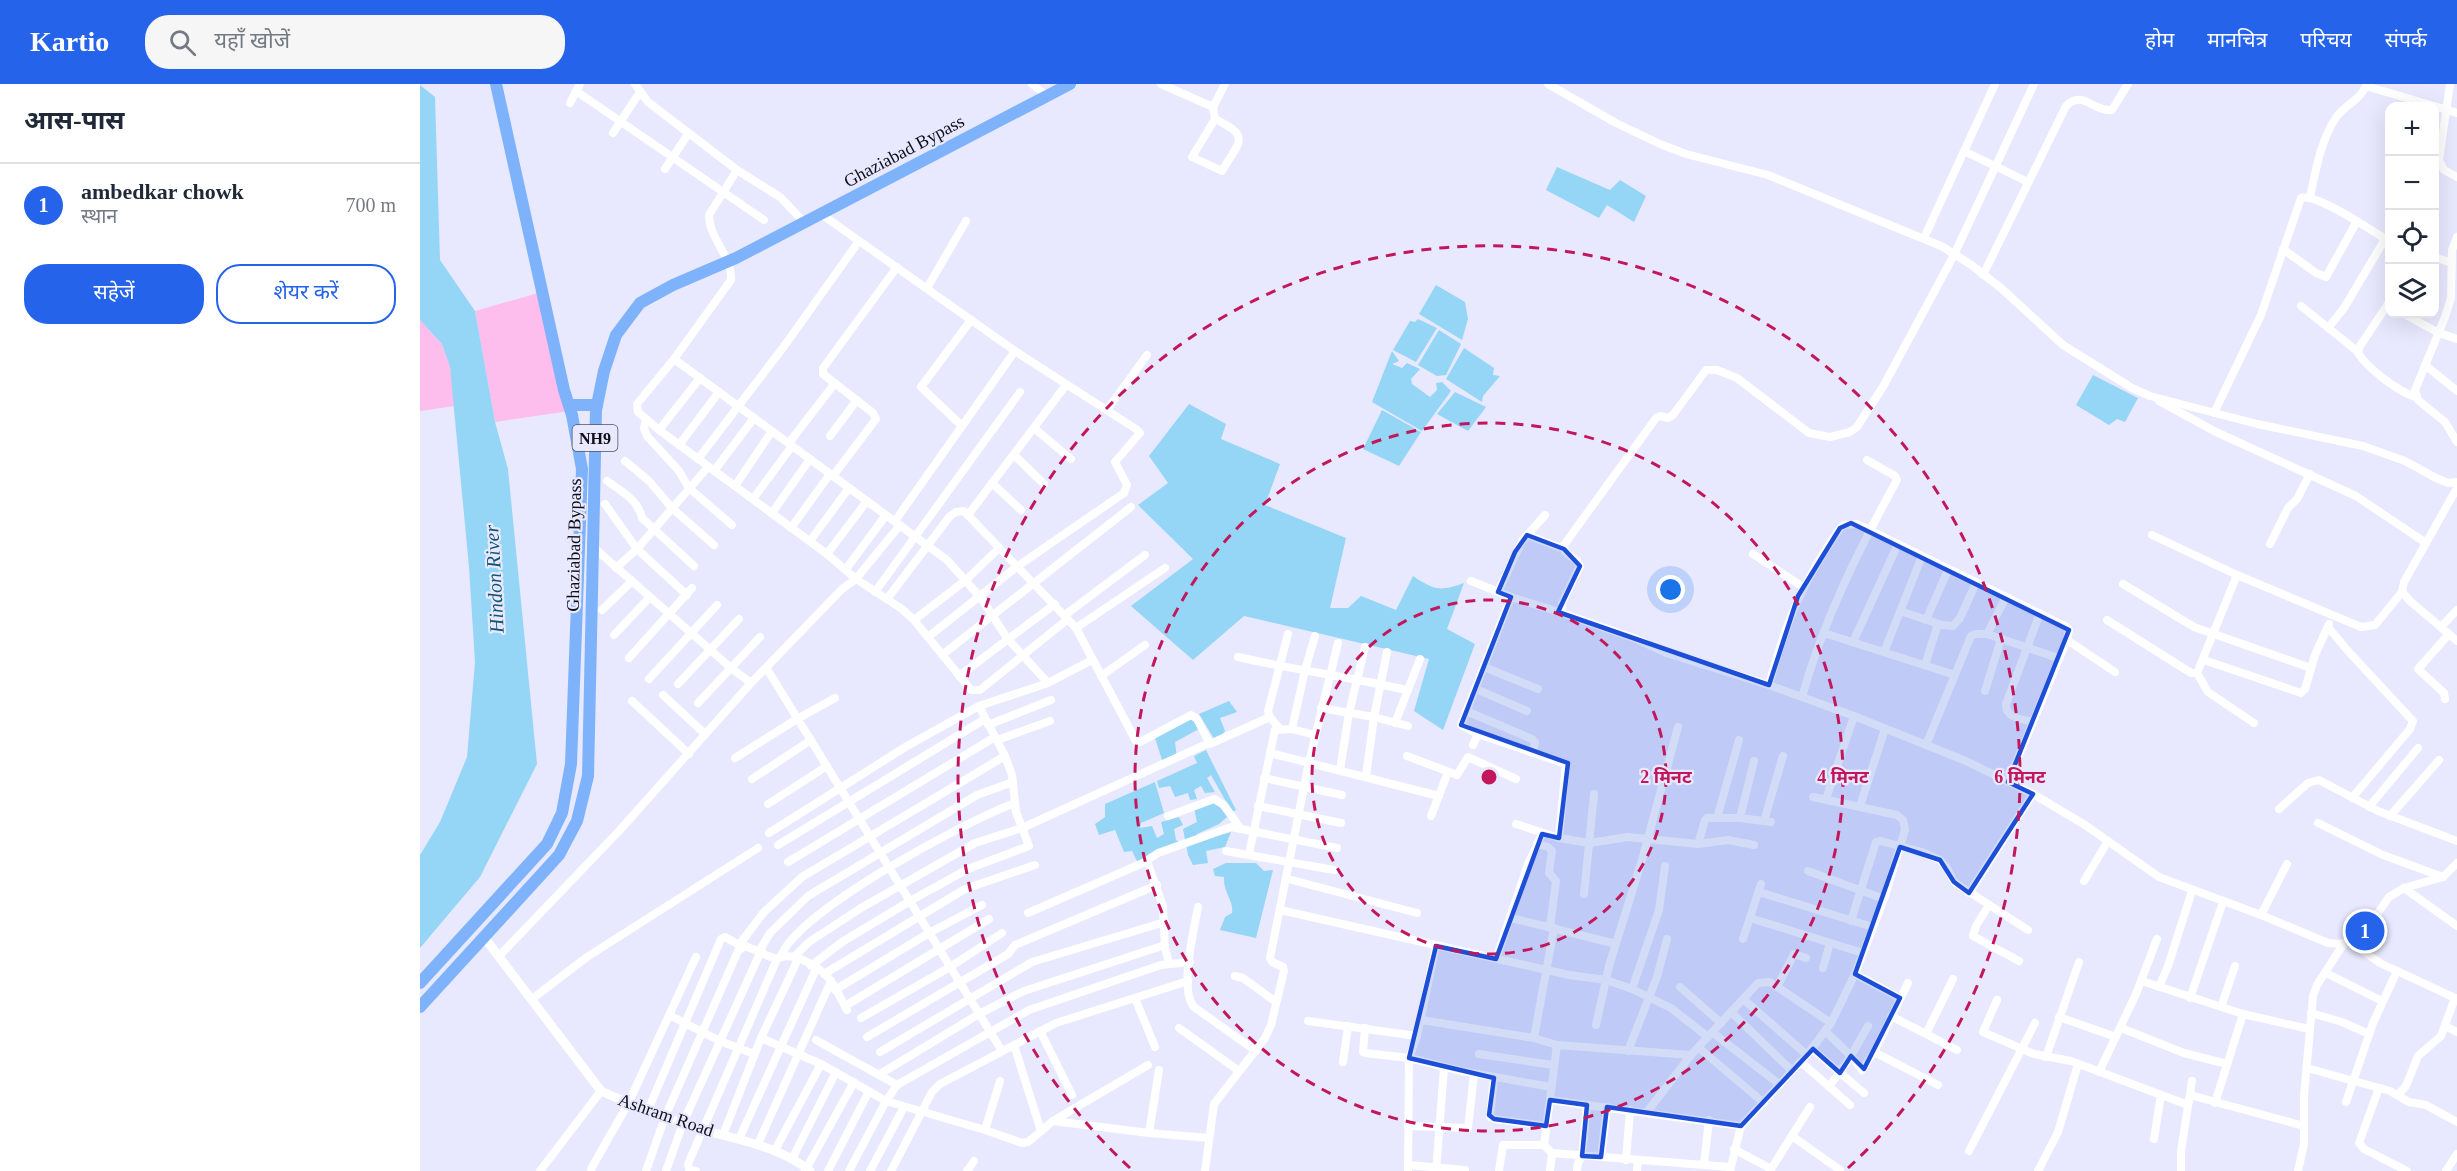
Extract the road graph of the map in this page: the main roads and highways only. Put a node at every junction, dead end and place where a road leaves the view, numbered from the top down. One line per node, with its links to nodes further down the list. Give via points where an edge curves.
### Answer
1 (496, 84): 3 (highway, Ghaziabad Bypass / NH9)
2 (1070, 84): 4 (highway, Ghaziabad Bypass / NH9, via 805,223 640,303 616,335)
3 (568, 405): 4 (highway); 5 (highway, Ghaziabad Bypass / NH9, via 582,470 571,764 562,813 547,844)
4 (597, 405): 6 (highway, Ghaziabad Bypass / NH9, via 588,776 577,821 559,855)
5 (420, 983)
6 (420, 1007)

